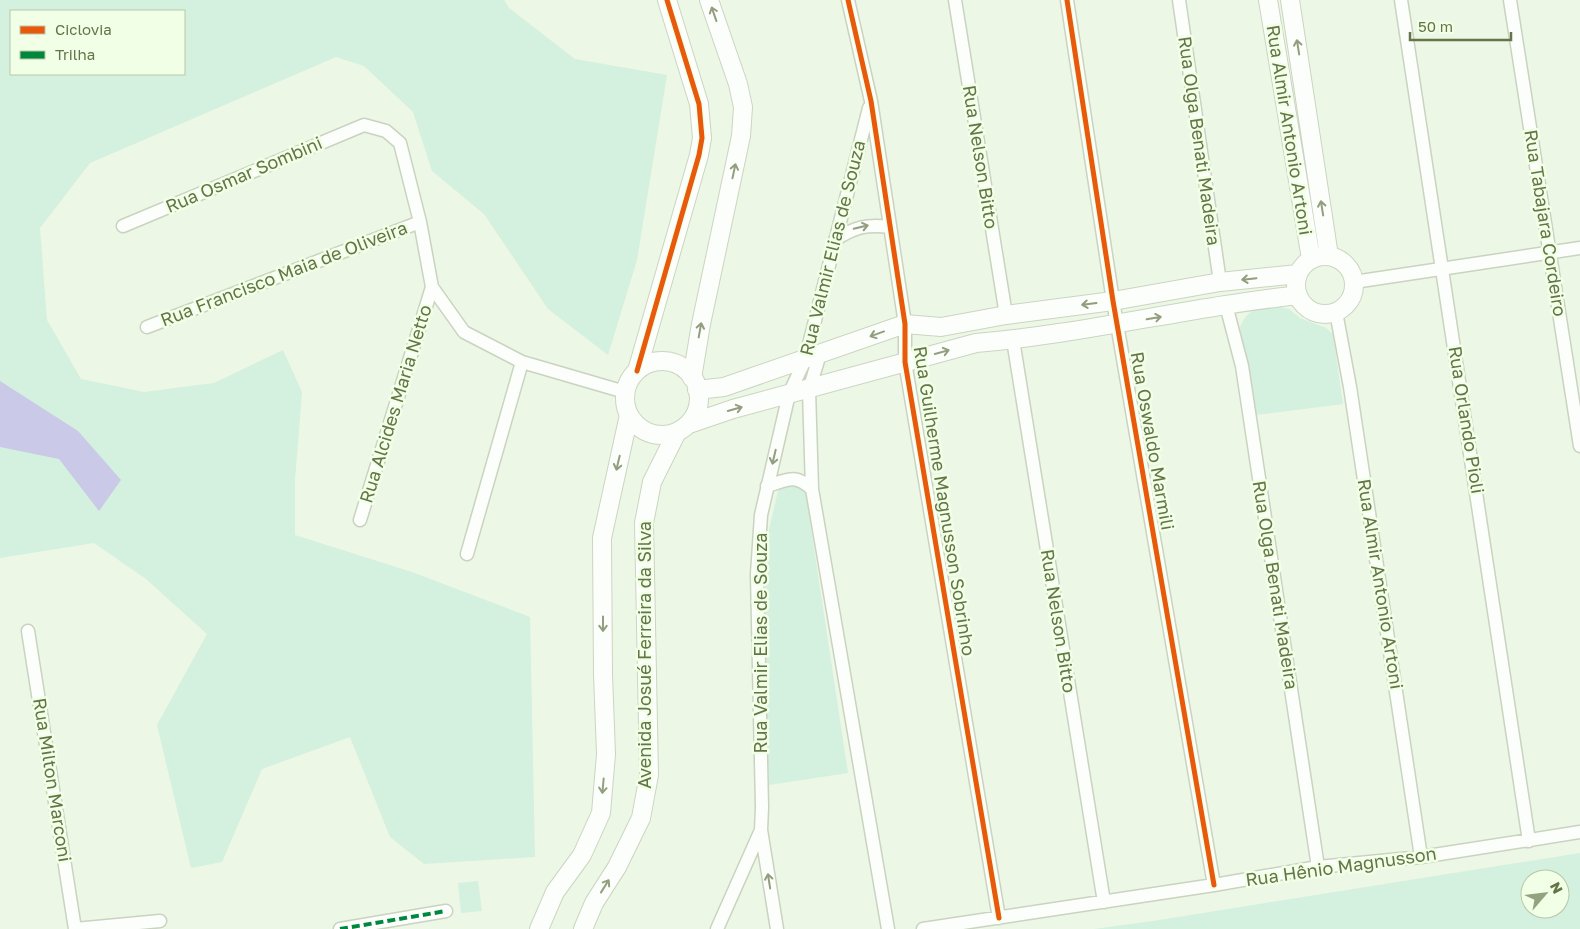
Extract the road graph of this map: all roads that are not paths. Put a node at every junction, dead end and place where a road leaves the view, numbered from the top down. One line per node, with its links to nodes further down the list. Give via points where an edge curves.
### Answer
1 (667, 0): 37 (main road, via 699,104 702,138)
2 (708, 0): 38 (main road, one-way to 2, via 701,324 742,136 738,84)
3 (848, 0): 11 (street, Rua Guilherme Magnusson Sobrinho)
4 (955, 0): 29 (street, Rua Nelson Bitto)
5 (1067, 0): 26 (street, Rua Oswaldo Marmili)
6 (1179, 0): 22 (street, Rua Olga Benati Madeira)
7 (1268, 0): 19 (main road, Rua Almir Antonio Artoni)
8 (1290, 0): 18 (main road, Rua Almir Antonio Artoni, one-way to 8)
9 (1401, 0): 20 (street, Rua Orlando Pioli)
10 (1510, 0): 17 (street, Rua Tabajara Cordeiro)
11 (870, 101): 14 (street, Rua Guilherme Magnusson Sobrinho); 15 (street, Rua Valmir Elias de Souza)
12 (420, 222): 13 (street, Rua Osmar Sombini, via 400,142 386,131 364,125); 24 (street); 32 (street, Rua Francisco Maia de Oliveira)
13 (123, 226)
14 (890, 227): 15 (street, one-way to 14, via 859,227); 30 (street, Rua Guilherme Magnusson Sobrinho)
15 (835, 240): 34 (street, Rua Valmir Elias de Souza)
16 (1580, 248): 17 (street)
17 (1551, 252): 20 (street); 44 (street, Rua Tabajara Cordeiro)
18 (1329, 256): 19 (main road); 23 (main road, via 1346,265)
19 (1310, 259): 21 (main road)
20 (1443, 269): 23 (street); 52 (street, Rua Orlando Pioli)
21 (1298, 274): 22 (main road, one-way to 22); 25 (main road, via 1295,284)
22 (1220, 282): 26 (main road)
23 (1354, 282): 28 (main road, via 1350,300)
24 (432, 287): 35 (street, via 464,332); 47 (street, Rua Alcides Maria Netto)
25 (1298, 295): 27 (main road); 28 (main road, via 1301,302 1317,314)
26 (1113, 302): 29 (main road, one-way to 29); 31 (street, Rua Oswaldo Marmili)
27 (1226, 305): 31 (main road, one-way to 27); 54 (street, Rua Olga Benati Madeira, via 1242,366)
28 (1336, 312): 53 (street, Rua Almir Antonio Artoni)
29 (1006, 315): 30 (main road, via 941,327)
30 (904, 324): 34 (main road, one-way to 34); 36 (street, Rua Guilherme Magnusson Sobrinho)
31 (1118, 324): 33 (main road); 55 (street, Rua Oswaldo Marmili)
32 (147, 326)
33 (1013, 340): 36 (main road, one-way to 33, via 976,343); 56 (street, Rua Nelson Bitto)
34 (812, 357): 38 (main road, via 724,387); 39 (street); 41 (street, Rua Valmir Elias de Souza)
35 (522, 362): 40 (street); 48 (street)
36 (905, 362): 39 (main road); 58 (street, Rua Guilherme Magnusson Sobrinho)
37 (637, 370): 38 (main road, via 660,361 673,363 684,369); 40 (main road)
38 (695, 384): 43 (main road, via 698,402 695,414)
39 (809, 390): 41 (main road); 46 (street)
40 (625, 392): 42 (main road)
41 (789, 394): 43 (main road, one-way to 41, via 733,409); 45 (street, Rua Valmir Elias de Souza, one-way to 45)
42 (629, 415): 43 (main road, via 645,432 656,435 668,435); 63 (main road, one-way to 63, via 602,538 606,754 601,812 582,855 555,892)
43 (683, 428): 64 (main road, Avenida Josué Ferreira da Silva, one-way to 43, via 641,818 649,775 644,523 652,482)
44 (1580, 446)
45 (767, 486): 46 (street, via 791,479 802,480); 50 (street, Rua Valmir Elias de Souza, via 761,515 757,574)
46 (812, 489): 67 (street)
47 (360, 520)
48 (467, 554)
49 (28, 631): 61 (street, Rua Milton Marconi)
50 (761, 830): 65 (street); 66 (street, Rua Valmir Elias de Souza, one-way to 50)
51 (1580, 832): 52 (street, Rua Hênio Magnusson)
52 (1529, 841): 53 (street, Rua Hênio Magnusson)
53 (1422, 857): 54 (street, Rua Hênio Magnusson)
54 (1318, 867): 55 (street, Rua Hênio Magnusson)
55 (1214, 885): 56 (street, Rua Hênio Magnusson)
56 (1104, 902): 58 (street, Rua Hênio Magnusson)
57 (446, 911): 60 (street)
58 (999, 918): 68 (street, Rua Hênio Magnusson)
59 (160, 921): 61 (street)
60 (394, 924): 62 (street)
61 (75, 929)
62 (340, 929)
63 (539, 929)
64 (583, 929)
65 (718, 929)
66 (777, 929)
67 (888, 929)
68 (923, 929)

